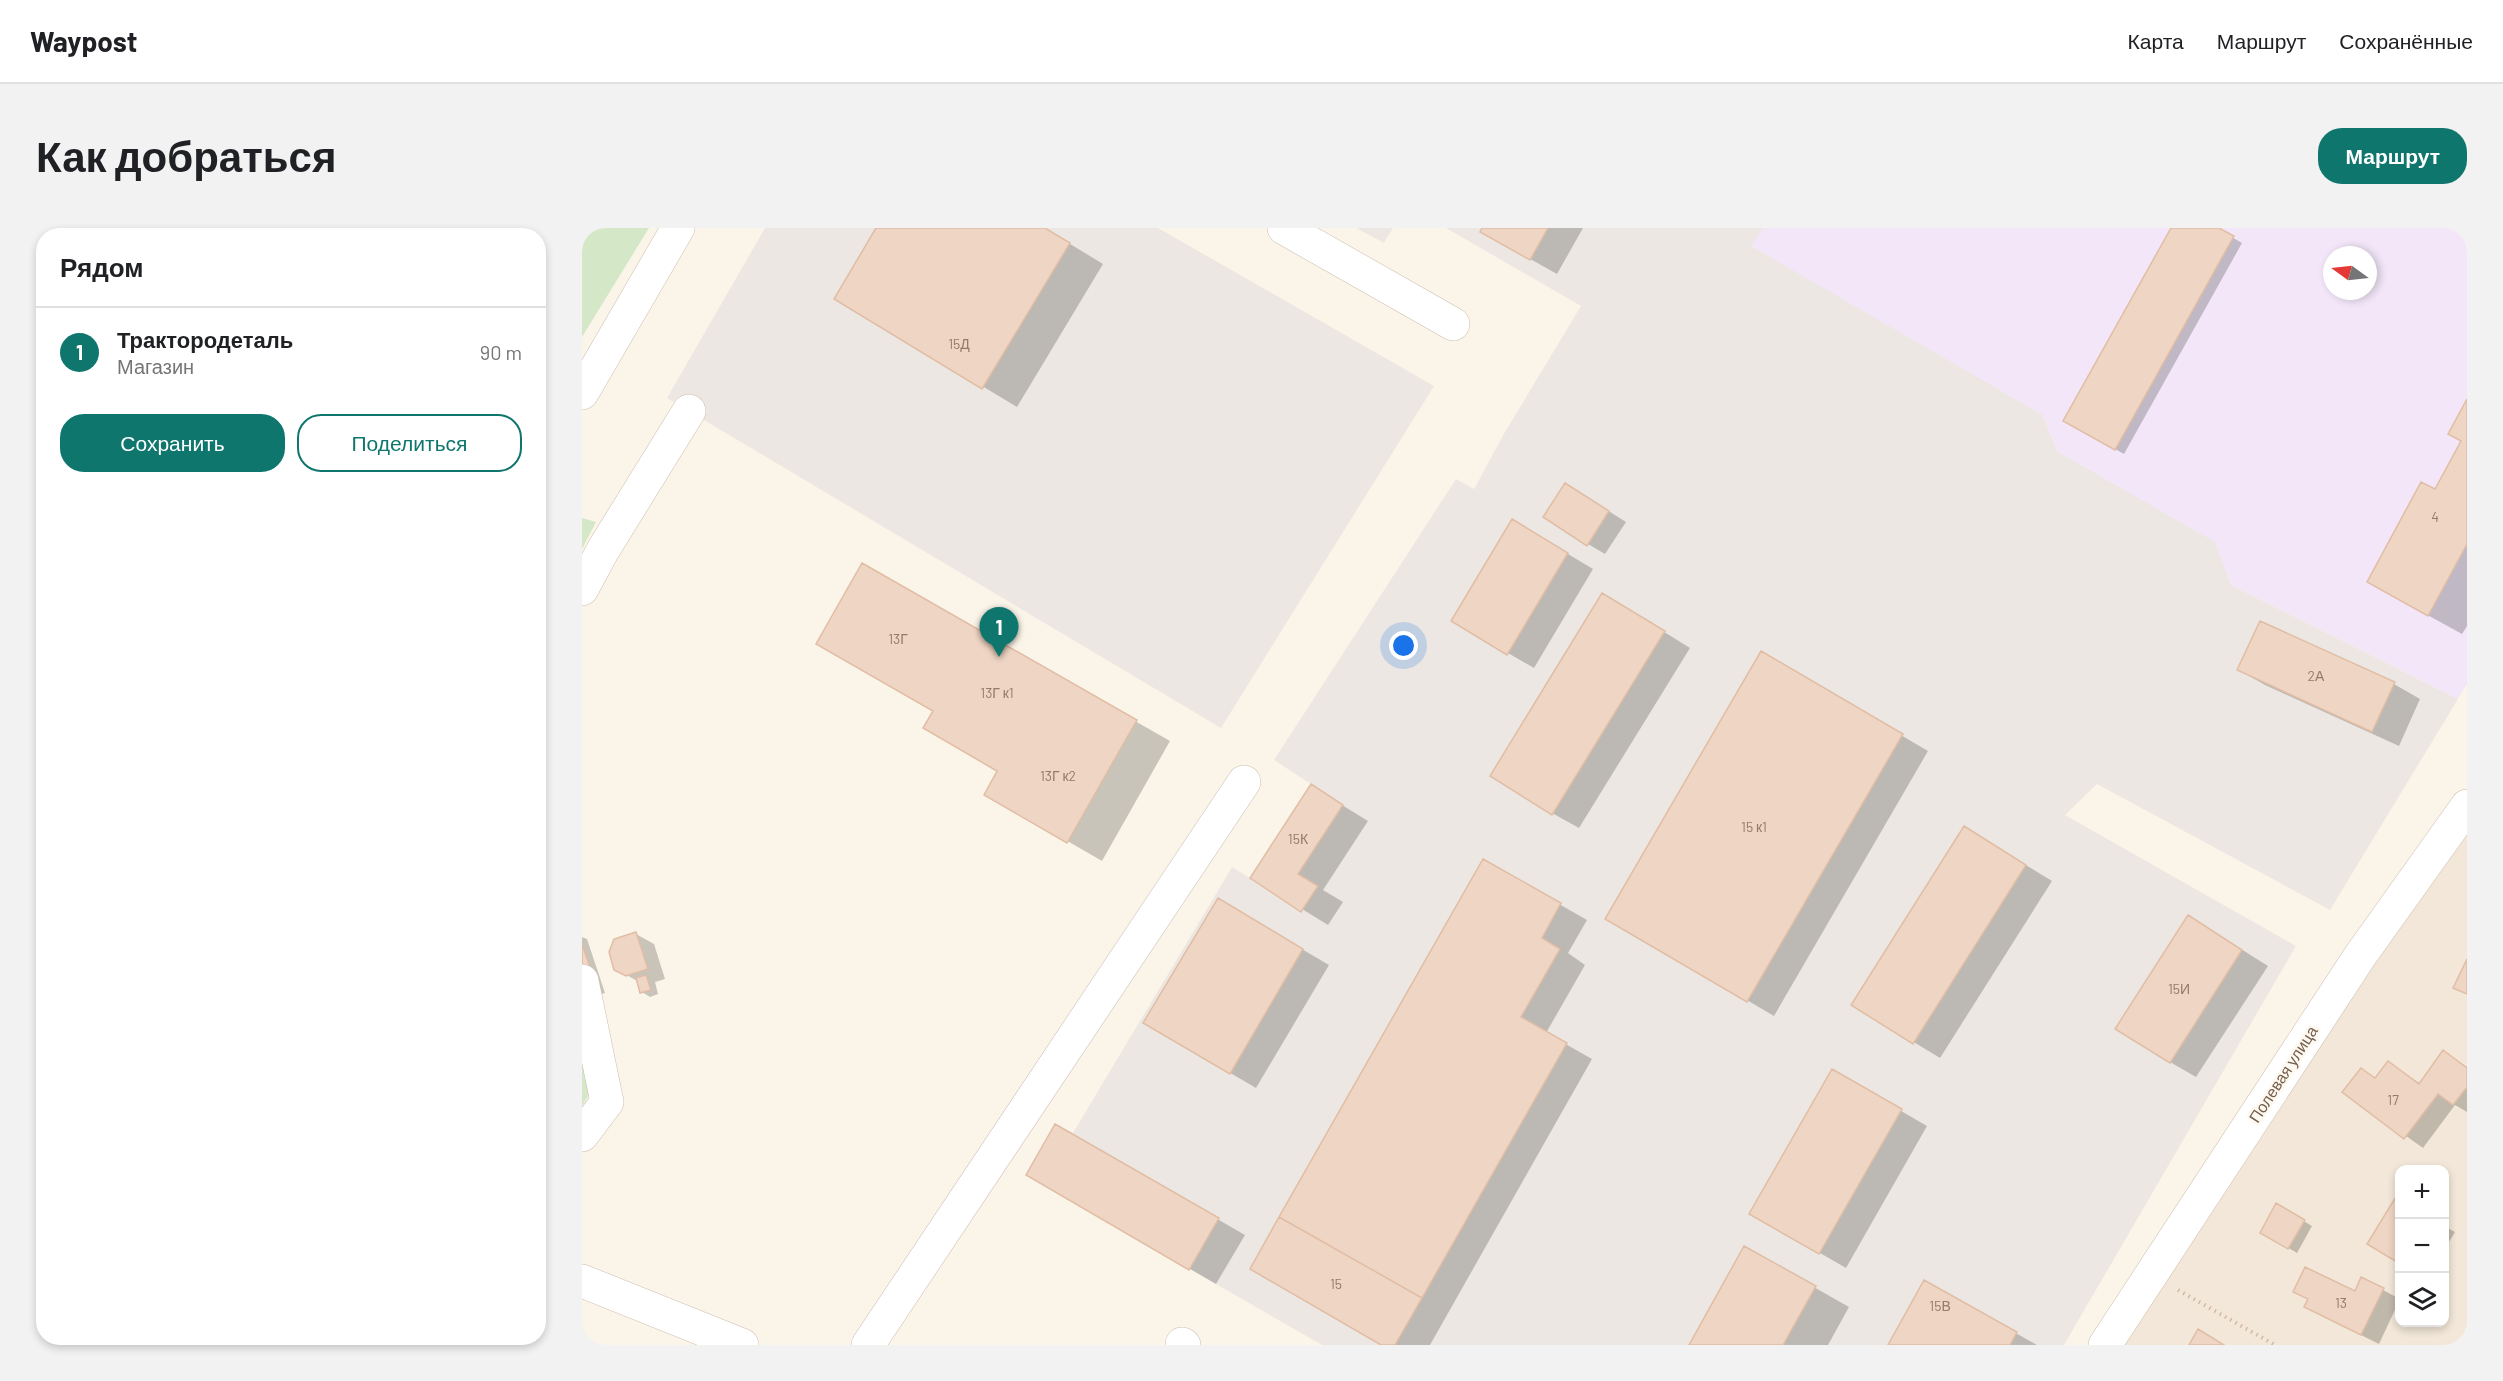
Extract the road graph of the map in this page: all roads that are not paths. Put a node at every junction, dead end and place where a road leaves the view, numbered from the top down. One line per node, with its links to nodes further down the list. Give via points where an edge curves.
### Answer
1 (678, 228): 4 (street)
2 (1284, 228): 3 (street)
3 (1453, 324)
4 (582, 393)
5 (689, 411): 6 (street)
6 (582, 589)
7 (1244, 782): 13 (street)
8 (2467, 806): 14 (street, Полевая улица, via 2360,956)
9 (582, 981): 10 (street, via 607,1102)
10 (582, 1135)
11 (582, 1281): 12 (street)
12 (742, 1345)
13 (868, 1345)
14 (2105, 1345)

